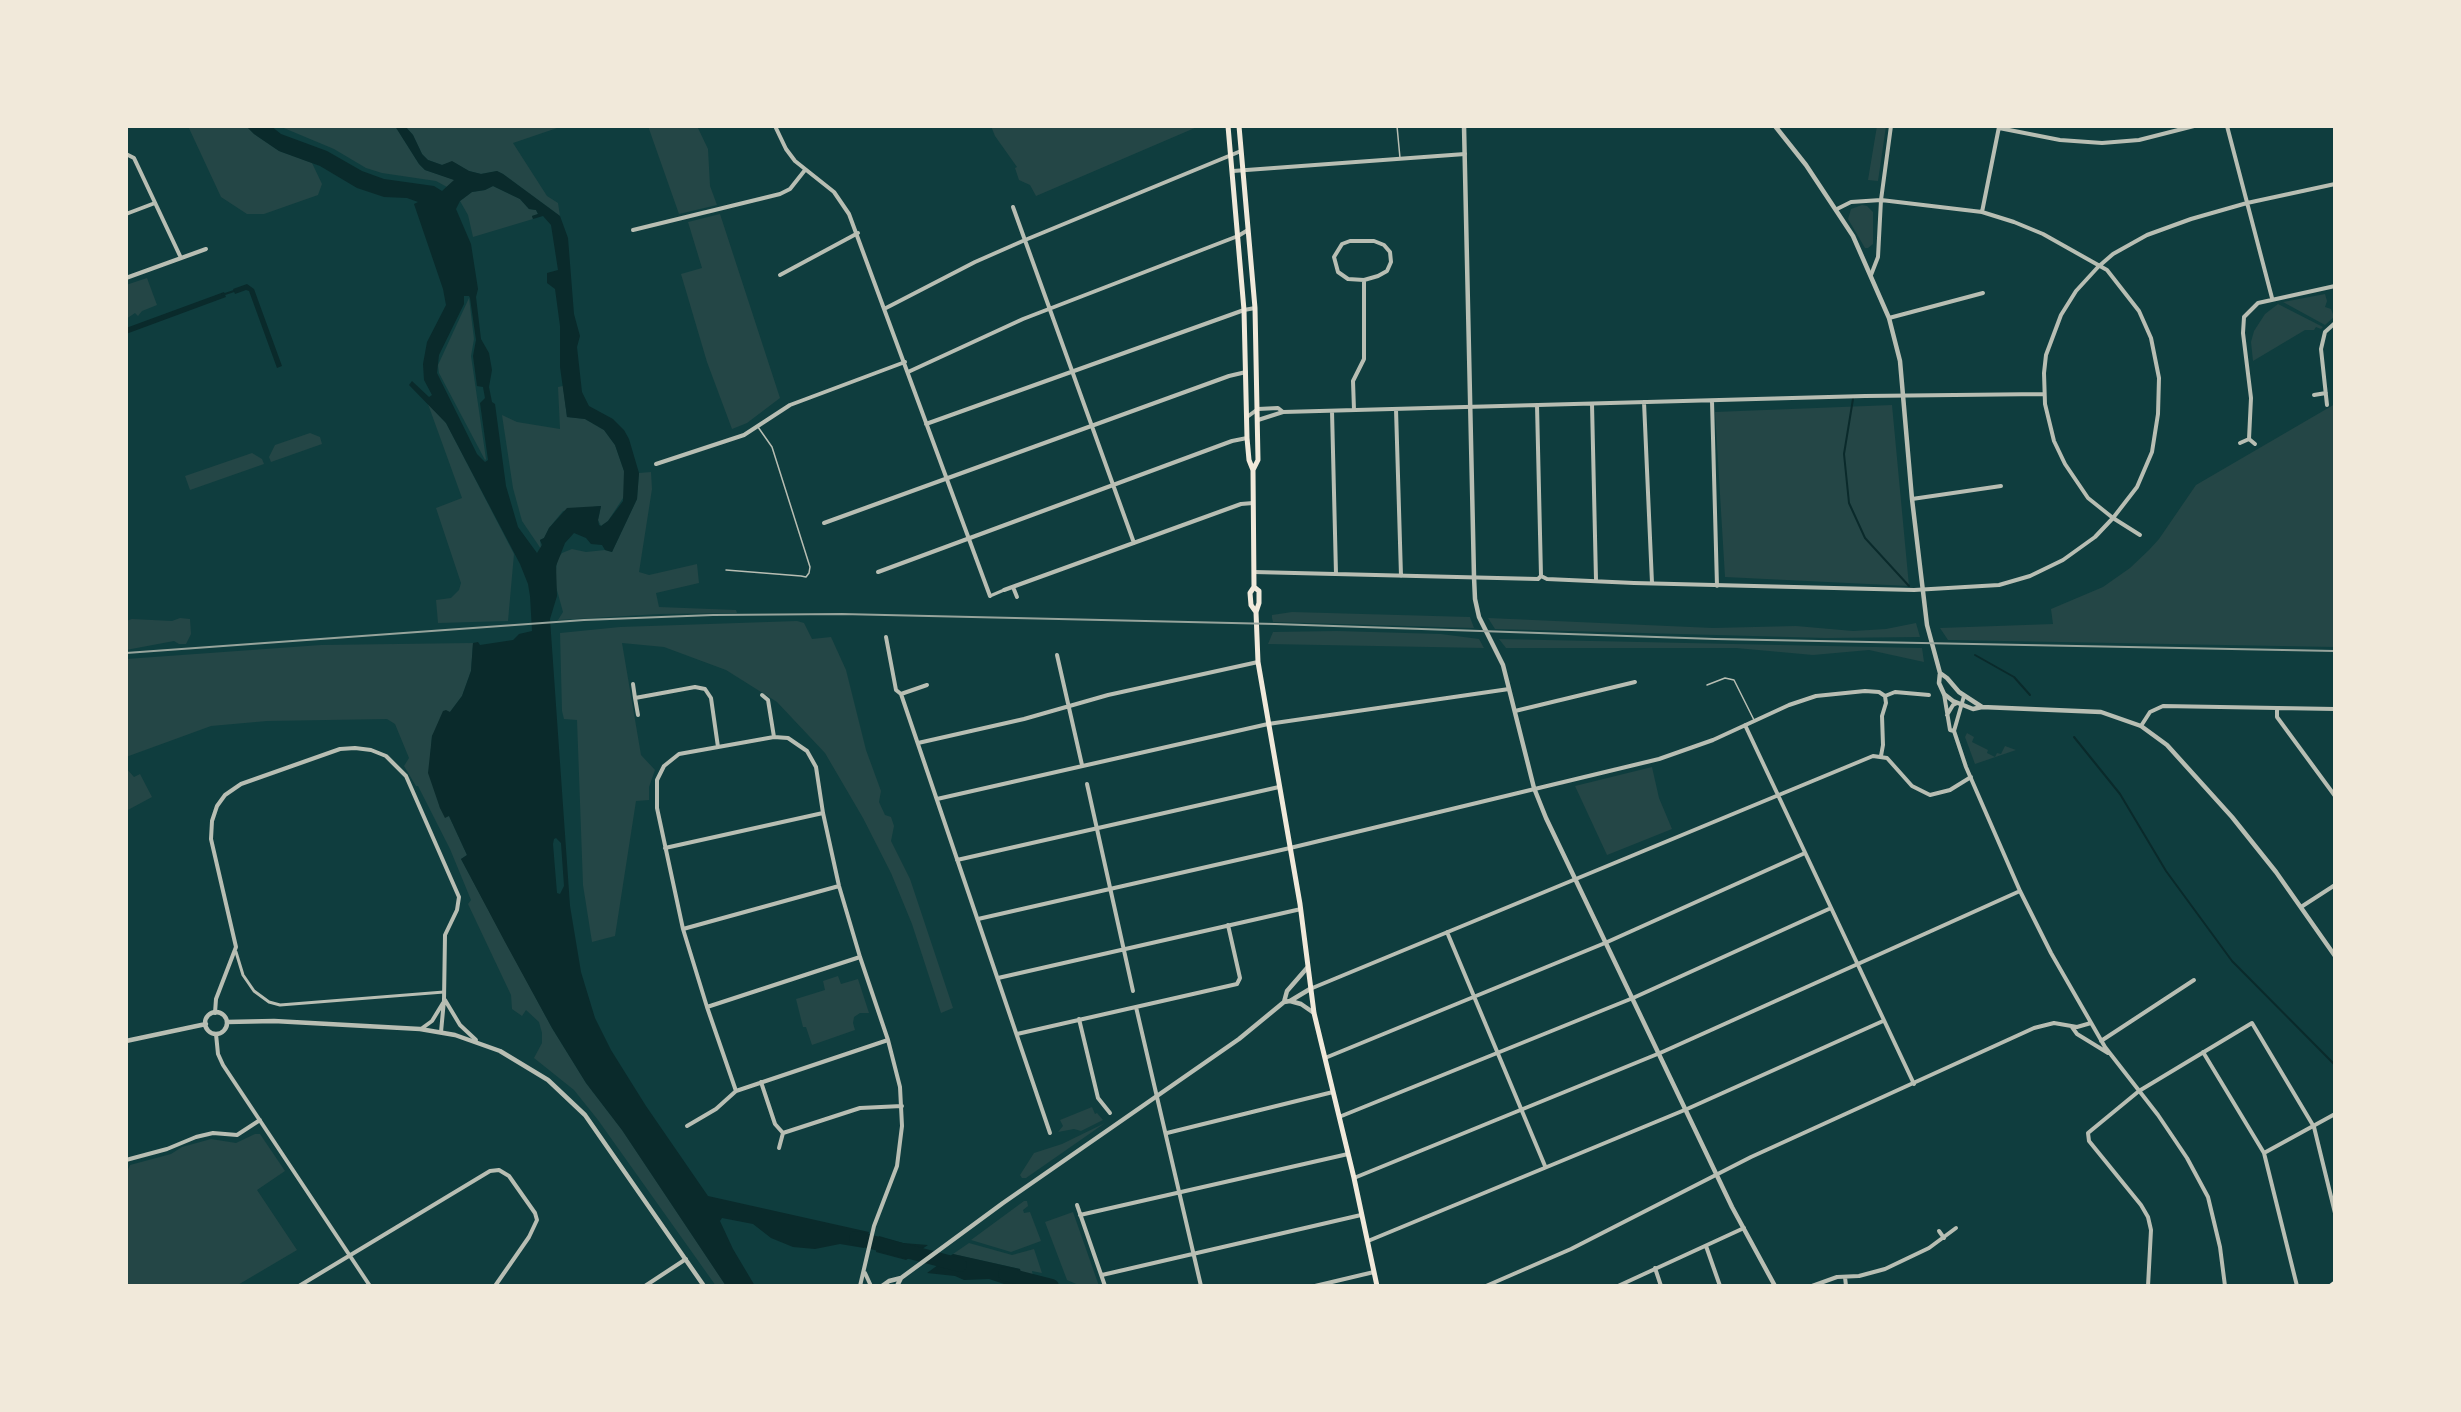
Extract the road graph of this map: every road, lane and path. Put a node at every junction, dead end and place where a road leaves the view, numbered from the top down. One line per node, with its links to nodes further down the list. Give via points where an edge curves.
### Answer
1 (775, 126): 16 (street, via 786,149)
2 (1228, 126): 13 (main road)
3 (1239, 126): 11 (main road)
4 (1397, 126): 15 (lane)
5 (1464, 126): 14 (street)
6 (1775, 126): 24 (street)
7 (1891, 126): 20 (street)
8 (2194, 126): 10 (street, via 2139,140 2102,143 2060,140)
9 (2227, 126): 22 (street)
10 (1999, 127): 25 (street)
11 (1241, 151): 13 (street); 17 (main road)
12 (126, 154): 21 (street, via 134,158)
13 (1231, 154): 18 (main road); 31 (street)
14 (1465, 154): 15 (street); 61 (street)
15 (1400, 159): 17 (street)
16 (806, 170): 28 (street, via 790,189 780,194); 29 (street, via 843,202)
17 (1243, 170): 18 (street); 27 (main road)
18 (1233, 171): 30 (main road)
19 (2335, 184): 22 (street)
20 (1881, 200): 24 (street, via 1851,202); 25 (street); 36 (street, via 1878,257)
21 (155, 203): 26 (street); 33 (street)
22 (2247, 203): 34 (street, via 2147,235); 41 (street)
23 (1013, 207): 31 (street)
24 (1837, 209): 36 (street)
25 (1982, 212): 34 (street, via 2043,234)
26 (126, 214)
27 (1249, 229): 30 (street); 44 (main road)
28 (633, 230)
29 (858, 233): 35 (street); 42 (street)
30 (1238, 237): 43 (street); 45 (main road)
31 (1025, 240): 42 (street); 43 (street)
32 (206, 249): 33 (street)
33 (181, 258): 37 (street)
34 (2098, 267): 53 (street, via 2076,291 2051,338); 83 (street, via 2107,270 2139,311 2151,338 2159,378 2152,452 2137,487)
35 (780, 275)
36 (1871, 275): 46 (street)
37 (126, 278)
38 (1364, 280): 38 (street, via 1348,279 1338,272 1334,257 1341,244 1374,241 1390,252 1387,271); 64 (street, via 1364,359 1353,381)
39 (2335, 286): 41 (street)
40 (1983, 293): 46 (street)
41 (2272, 298): 73 (street, via 2258,303 2244,317 2251,398)
42 (885, 308): 48 (street)
43 (1050, 309): 49 (street); 50 (street)
44 (1255, 309): 45 (street); 62 (main road)
45 (1244, 310): 49 (street); 51 (main road)
46 (1889, 318): 55 (street, via 1900,361)
47 (2335, 323): 52 (street, via 2322,340)
48 (905, 362): 50 (street); 70 (street, via 790,405)
49 (1073, 371): 69 (street); 71 (street)
50 (908, 372): 69 (street)
51 (1246, 372): 67 (main road); 71 (street)
52 (2326, 393): 54 (street); 60 (street)
53 (2044, 394): 55 (street); 83 (street, via 2054,441 2065,464 2088,498)
54 (2314, 395)
55 (1903, 397): 56 (street); 81 (street)
56 (1712, 401): 57 (street); 97 (street)
57 (1644, 402): 58 (street); 96 (street)
58 (1592, 404): 59 (street); 95 (street)
59 (1537, 405): 61 (street); 93 (street)
60 (2327, 405)
61 (1470, 406): 63 (street); 94 (street)
62 (1258, 409): 66 (street, via 1278,408); 67 (street); 68 (main road)
63 (1396, 409): 64 (street); 92 (street)
64 (1354, 410): 65 (street)
65 (1332, 411): 66 (street); 91 (street)
66 (1283, 412): 68 (street)
67 (1247, 417): 72 (main road)
68 (1258, 420): 77 (main road, via 1258,460)
69 (926, 424): 78 (street)
70 (757, 426): 76 (street, via 729,441); 88 (lane, via 772,447 809,573 801,576)
71 (1092, 426): 78 (street); 79 (street)
72 (1247, 438): 77 (main road); 79 (street)
73 (2249, 440): 74 (street); 75 (street)
74 (2240, 443)
75 (2254, 444)
76 (656, 464)
77 (1253, 470): 82 (main road)
78 (948, 479): 84 (street); 86 (street)
79 (1113, 485): 86 (street); 87 (street)
80 (2001, 486): 81 (street)
81 (1912, 499): 99 (street)
82 (1254, 502): 87 (street); 90 (main road)
83 (2113, 518): 85 (street); 99 (street, via 2063,560 2030,576 1999,585)
84 (824, 523)
85 (2140, 535)
86 (969, 537): 89 (street); 101 (street)
87 (1134, 543): 98 (street)
88 (726, 570)
89 (878, 572)
90 (1254, 572): 91 (street); 105 (main road, via 1254,587 1259,591)
91 (1336, 574): 92 (street)
92 (1401, 576): 94 (street)
93 (1541, 576): 94 (street); 95 (street)
94 (1474, 577): 111 (street, via 1479,617 1503,665)
95 (1596, 580): 96 (street)
96 (1652, 583): 97 (street)
97 (1717, 585): 99 (street)
98 (1014, 587): 100 (street); 102 (street)
99 (1922, 589): 106 (street)
100 (1004, 591): 101 (street)
101 (990, 596)
102 (1017, 597)
103 (886, 637): 112 (street, via 896,690)
104 (1057, 656): 119 (street)
105 (1258, 662): 119 (street); 127 (main road)
106 (1940, 674): 113 (street); 118 (street, via 1947,678)
107 (1635, 682): 123 (street)
108 (633, 684): 117 (street)
109 (927, 685): 112 (street)
110 (1707, 685): 126 (lane, via 1725,678 1734,680)
111 (1510, 689): 123 (street); 127 (street)
112 (901, 694): 132 (street)
113 (1944, 694): 118 (street); 125 (street)
114 (762, 695): 131 (street, via 768,700)
115 (1929, 695): 116 (street, via 1895,692)
116 (1885, 696): 126 (street, via 1865,691 1816,696); 134 (street)
117 (635, 698): 124 (street); 133 (street, via 705,688 711,698)
118 (1961, 701): 120 (street); 120 (street, via 1973,709); 125 (street); 130 (street)
119 (1069, 707): 132 (street); 135 (street)
120 (1982, 707): 129 (street, via 2101,712)
121 (2277, 708): 122 (street); 129 (street, via 2163,706 2150,712); 141 (street, via 2277,717)
122 (2335, 709)
123 (1515, 711): 139 (street)
124 (638, 715)
125 (1947, 716): 130 (street, via 1950,730)
126 (1754, 721): 128 (street)
127 (1268, 724): 135 (street); 138 (main road)
128 (1745, 725): 139 (street, via 1659,759); 140 (street)
129 (2141, 726): 154 (street, via 2167,745 2232,817)
130 (1954, 731): 136 (street)
131 (774, 737): 133 (street); 143 (street, via 795,741 813,759)
132 (918, 743): 142 (street)
133 (718, 747): 145 (street, via 679,754 659,773 656,799)
134 (1881, 756): 136 (street, via 1891,761 1912,786 1930,795 1950,790); 140 (street)
135 (1083, 765): 142 (street)
136 (1971, 777): 153 (street)
137 (1087, 784): 144 (street)
138 (1279, 787): 144 (street); 146 (main road)
139 (1534, 788): 146 (street); 149 (street)
140 (1778, 795): 147 (street); 149 (street)
141 (2335, 796)
142 (937, 799): 148 (street)
143 (823, 813): 145 (street); 151 (street)
144 (1096, 828): 148 (street); 152 (street)
145 (665, 848): 159 (street)
146 (1290, 848): 152 (street); 156 (main road)
147 (1805, 853): 155 (street); 161 (street)
148 (957, 860): 157 (street)
149 (1576, 879): 160 (street); 161 (street)
150 (2335, 885): 154 (street)
151 (839, 886): 159 (street); 165 (street)
152 (1110, 888): 157 (street); 162 (street)
153 (2020, 891): 166 (street); 185 (street)
154 (2301, 907): 164 (street)
155 (1831, 908): 166 (street); 174 (street)
156 (1301, 909): 158 (street); 167 (main road)
157 (978, 919): 168 (street)
158 (1228, 925): 162 (street); 179 (street, via 1239,982)
159 (683, 928): 178 (street)
160 (1447, 932): 170 (street); 173 (street)
161 (1605, 943): 173 (street); 174 (street)
162 (1124, 949): 168 (street); 171 (street)
163 (236, 952): 172 (street, via 243,975 254,991 279,1005); 172 (street, via 211,839 220,801 236,787 258,777 340,749 364,749 386,756 406,776 457,891 459,901 445,935); 180 (street, via 216,999)
164 (2335, 956)
165 (860, 957): 178 (street); 193 (street)
166 (1857, 964): 184 (street); 197 (street)
167 (1307, 968): 170 (main road); 177 (street, via 1287,991)
168 (998, 978): 191 (street)
169 (2194, 980): 195 (street)
170 (1310, 989): 176 (street); 181 (main road)
171 (1133, 991)
172 (444, 992): 175 (street)
173 (1474, 996): 199 (street); 200 (street)
174 (1633, 998): 197 (street); 199 (street)
175 (444, 1000): 188 (street, via 432,1021); 189 (street); 192 (street, via 460,1025)
176 (1290, 1001): 177 (street); 181 (street)
177 (1284, 1002): 206 (street, via 1239,1039)
178 (706, 1007): 203 (street)
179 (1136, 1007): 182 (street); 206 (street)
180 (215, 1013): 183 (street, via 222,1014); 186 (street)
181 (1314, 1013): 200 (main road)
182 (1079, 1018): 191 (street); 210 (street, via 1098,1098)
183 (227, 1022): 188 (street); 190 (street, via 226,1029)
184 (1883, 1022): 202 (street); 209 (street)
185 (2091, 1023): 187 (street); 195 (street)
186 (206, 1024): 190 (street); 194 (street)
187 (2072, 1027): 198 (street); 202 (street, via 2054,1023 2034,1028)
188 (420, 1029): 189 (street)
189 (441, 1032): 192 (street)
190 (216, 1034): 213 (street, via 220,1061)
191 (1017, 1034): 217 (street)
192 (476, 1040): 239 (street, via 536,1072 585,1115)
193 (888, 1040): 201 (street); 207 (street)
194 (126, 1041)
195 (2101, 1041): 198 (street)
196 (2203, 1052): 204 (street); 215 (street, via 2252,1023); 220 (street)
197 (1660, 1053): 208 (street); 209 (street)
198 (2109, 1053): 204 (street)
199 (1497, 1054): 208 (street); 212 (street)
200 (1324, 1059): 205 (main road)
201 (760, 1082): 203 (street); 216 (street, via 775,1124)
202 (1914, 1084): 224 (street)
203 (736, 1091): 214 (street, via 716,1109)
204 (2139, 1091): 267 (street, via 2087,1136 2148,1217); 268 (street, via 2187,1158 2208,1197)
205 (1334, 1092): 212 (main road); 218 (street)
206 (1157, 1095): 218 (street); 245 (street)
207 (902, 1106): 216 (street, via 860,1108); 241 (street, via 897,1166 874,1226)
208 (1522, 1109): 223 (street); 225 (street)
209 (1687, 1109): 223 (street); 224 (street)
210 (1110, 1113)
211 (2335, 1114): 215 (street)
212 (1339, 1117): 221 (main road)
213 (260, 1120): 222 (street, via 237,1135 213,1133); 238 (street)
214 (687, 1126)
215 (2314, 1127): 220 (street); 228 (street)
216 (783, 1133): 219 (street)
217 (1050, 1133)
218 (1167, 1133): 226 (street)
219 (779, 1148)
220 (2264, 1153): 269 (street)
221 (1348, 1154): 225 (main road); 226 (street)
222 (126, 1160)
223 (1545, 1167): 235 (street)
224 (1717, 1175): 231 (street); 260 (street, via 1572,1249)
225 (1354, 1178): 230 (main road)
226 (1180, 1193): 229 (street); 237 (street)
227 (1077, 1205): 229 (street)
228 (2335, 1213)
229 (1080, 1215): 243 (street)
230 (1361, 1215): 235 (main road); 237 (street)
231 (1744, 1228): 236 (street); 264 (street)
232 (1956, 1228): 234 (street)
233 (1939, 1231): 234 (street)
234 (1944, 1238): 244 (street, via 1885,1269)
235 (1367, 1241): 242 (main road)
236 (1706, 1246): 240 (street); 263 (street)
237 (1193, 1253): 243 (street); 257 (street)
238 (350, 1257): 247 (street); 248 (street); 249 (street, via 490,1171 499,1170 509,1176 537,1220)
239 (686, 1259): 250 (street); 251 (street)
240 (1655, 1268): 261 (street); 262 (street)
241 (865, 1272): 252 (street); 253 (street)
242 (1374, 1272): 258 (street); 259 (main road)
243 (1102, 1275): 256 (street)
244 (1845, 1277): 265 (street); 266 (street)
245 (901, 1278): 254 (street); 255 (street)
246 (2335, 1283): 270 (main road)
247 (299, 1286)
248 (370, 1286)
249 (495, 1286)
250 (645, 1286)
251 (704, 1286)
252 (860, 1286)
253 (872, 1286)
254 (882, 1286)
255 (897, 1286)
256 (1105, 1286)
257 (1201, 1286)
258 (1315, 1286)
259 (1377, 1286)
260 (1486, 1286)
261 (1618, 1286)
262 (1661, 1286)
263 (1720, 1286)
264 (1775, 1286)
265 (1812, 1286)
266 (1846, 1286)
267 (2148, 1286)
268 (2225, 1286)
269 (2297, 1286)
270 (2331, 1286)

